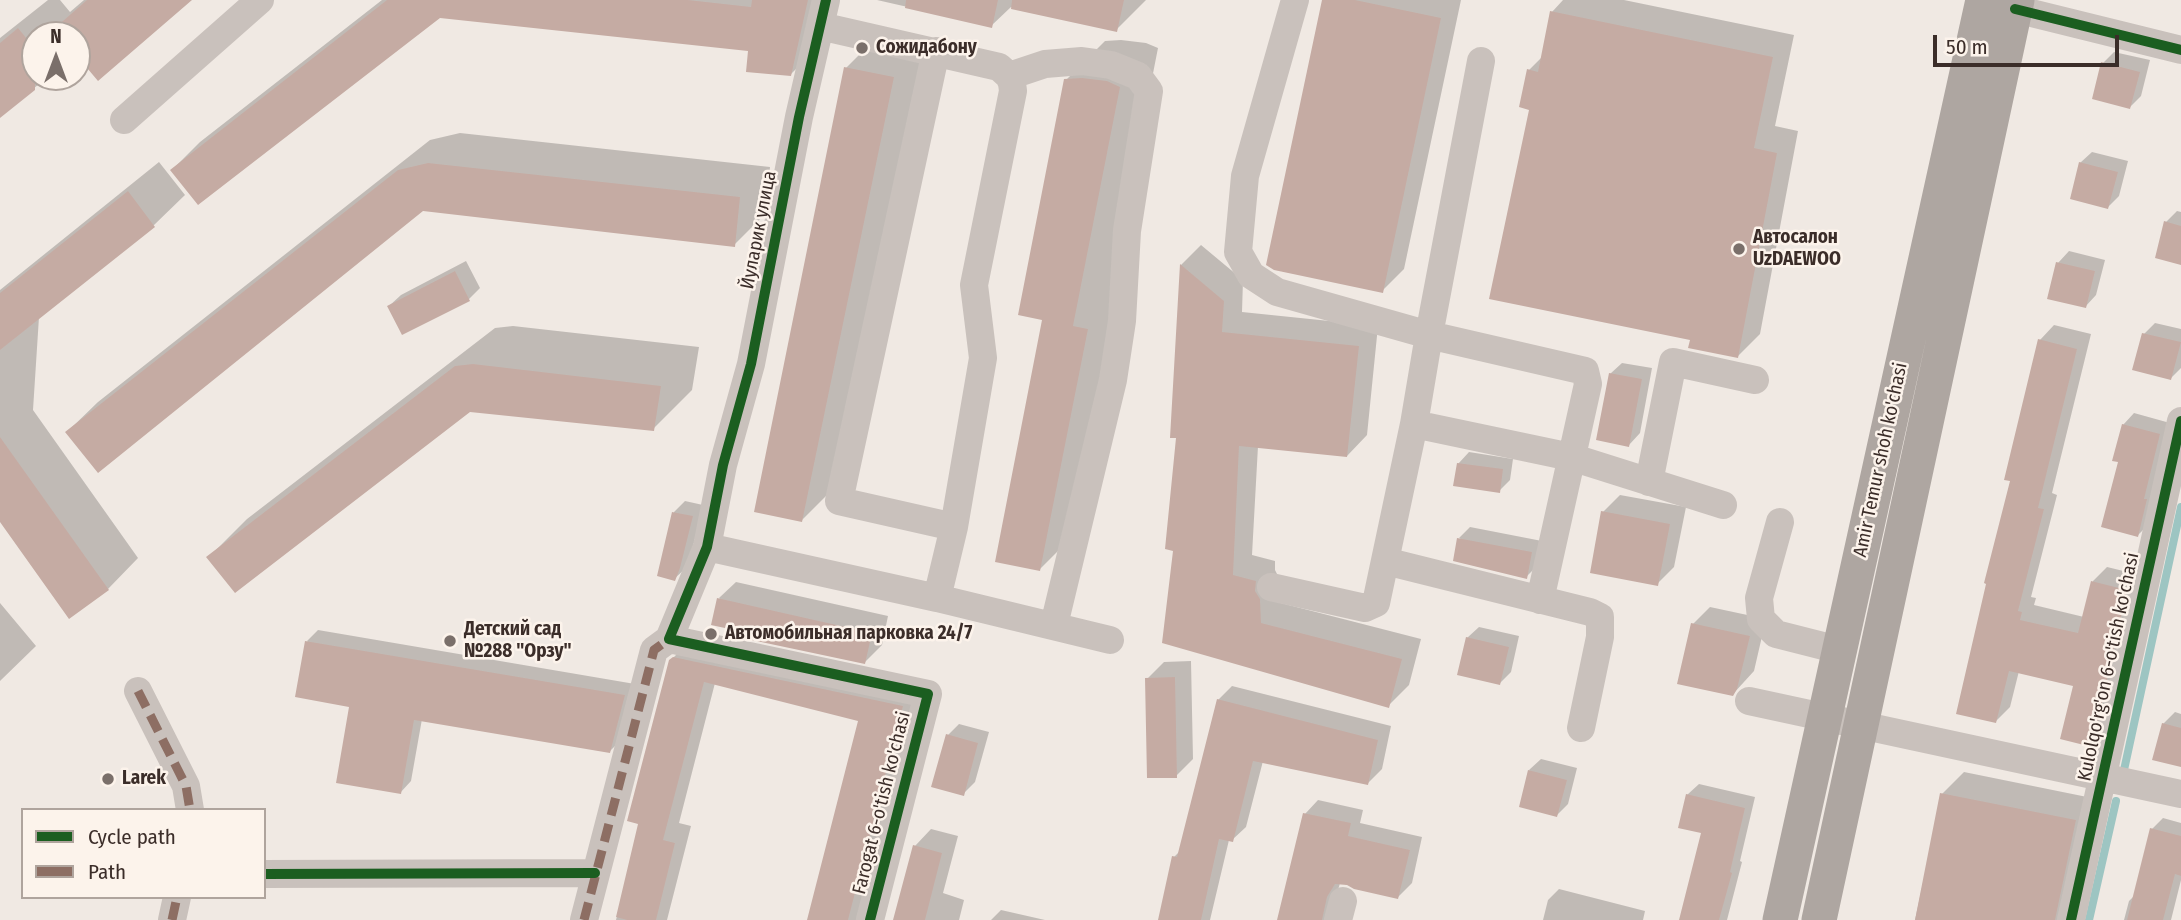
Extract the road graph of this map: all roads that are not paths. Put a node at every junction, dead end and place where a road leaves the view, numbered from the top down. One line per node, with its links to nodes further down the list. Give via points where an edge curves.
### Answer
1 (260, 0): 9 (street)
2 (1294, 0): 10 (street, via 1245,176 1238,252 1251,275 1277,292)
3 (2005, 3): 5 (street); 27 (main road, Amir Temur shoh ko'chasi); 31 (main road, Amir Temur shoh ko'chasi)
4 (823, 13): 6 (street); 19 (street, Йуларик улица, via 751,364 723,465)
5 (2181, 50)
6 (936, 51): 8 (street, via 999,67); 18 (street, via 839,501)
7 (1481, 61): 10 (street)
8 (1009, 76): 18 (street, via 1013,91 974,285 983,358); 24 (street, via 1045,64 1082,61 1111,65 1138,76 1149,90 1127,231 1113,380)
9 (124, 120)
10 (1429, 335): 13 (street); 14 (street, via 1585,370 1588,384)
11 (1755, 380): 15 (street, via 1673,362)
12 (2181, 421): 33 (street, Kulolqo'rg'on 6-o'tish ko'chasi)
13 (1413, 424): 14 (street); 20 (street)
14 (1571, 457): 15 (street); 23 (street)
15 (1649, 482): 16 (street)
16 (1723, 505)
17 (1780, 522): 27 (street, via 1759,598 1760,619 1776,634)
18 (954, 527): 22 (street)
19 (707, 547): 22 (street); 25 (street, Йуларик улица)
20 (1385, 561): 21 (street, via 1377,603 1365,608); 23 (street)
21 (1271, 587)
22 (937, 598): 24 (street)
23 (1540, 600): 32 (street, via 1600,617)
24 (1054, 625): 26 (street)
25 (669, 639): 36 (street, Йуларик улица, via 654,650); 41 (street, Farogat 6-o'tish ko'chasi, via 928,694)
26 (1110, 640)
27 (1839, 650): 30 (main road, Amir Temur shoh ko'chasi)
28 (138, 691): 35 (street, via 186,786)
29 (1749, 701): 30 (street)
30 (1824, 717): 31 (street); 42 (main road, Amir Temur shoh ko'chasi)
31 (1863, 726): 33 (street); 43 (main road, Amir Temur shoh ko'chasi)
32 (1581, 728)
33 (2103, 777): 34 (street); 44 (street, Kulolqo'rg'on 6-o'tish ko'chasi)
34 (2181, 794)
35 (190, 808)
36 (595, 873): 37 (street); 40 (street, Йуларик улица)
37 (266, 874)
38 (177, 899): 39 (street)
39 (172, 920)
40 (584, 920)
41 (870, 920)
42 (1780, 920)
43 (1819, 920)
44 (2071, 920)

